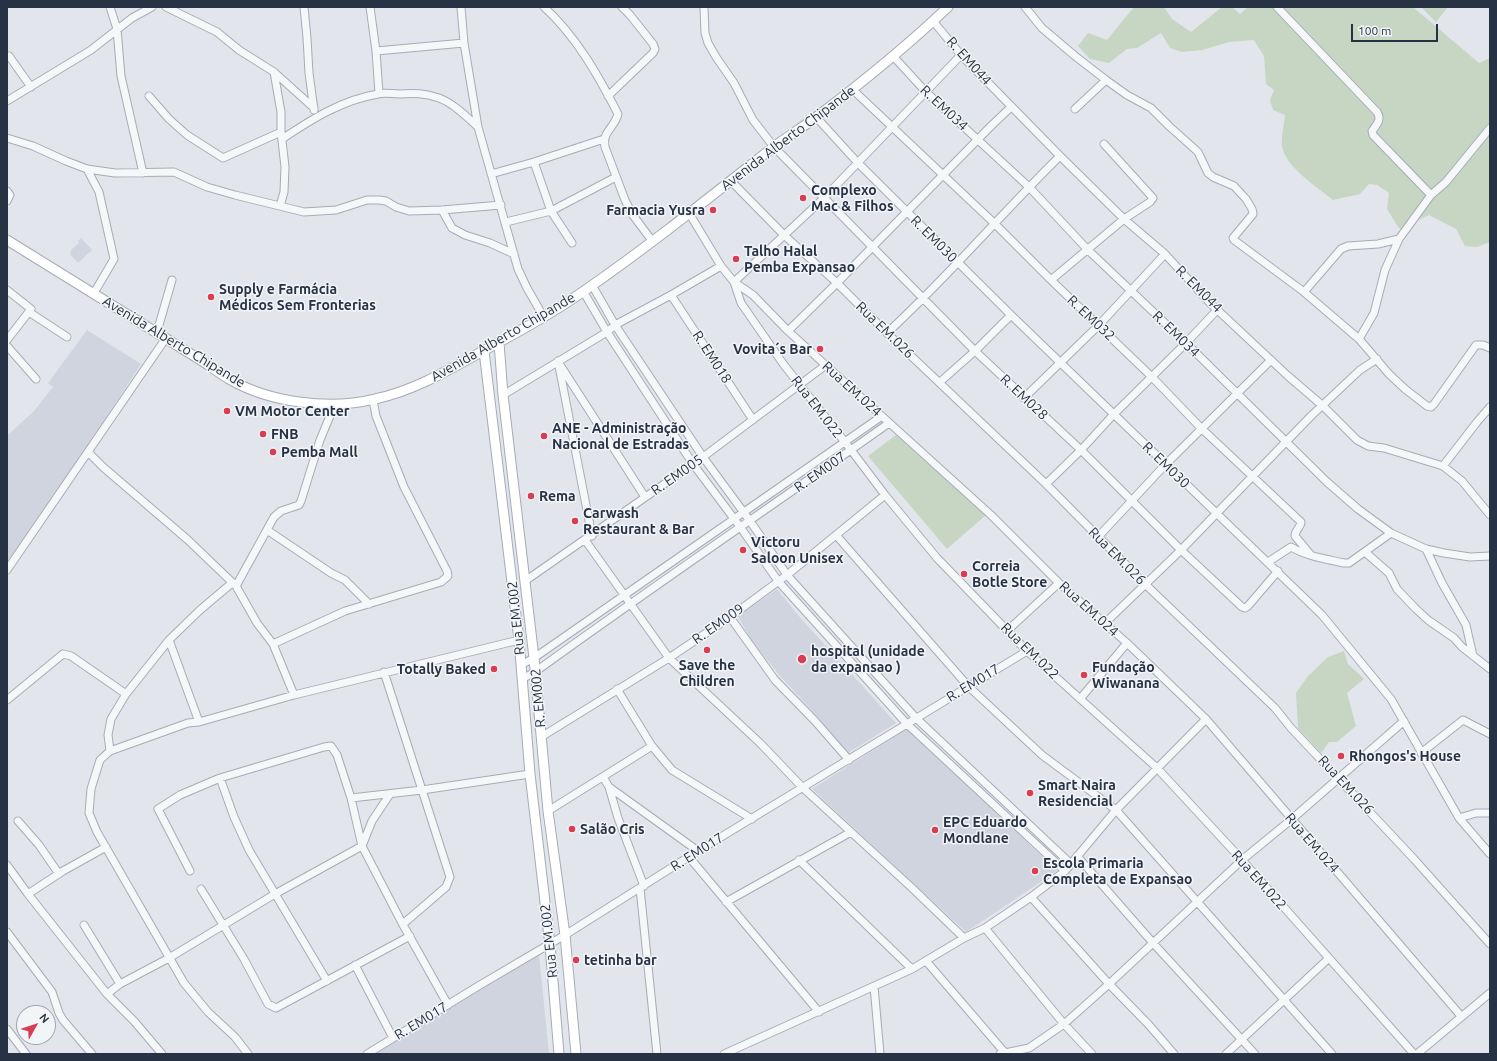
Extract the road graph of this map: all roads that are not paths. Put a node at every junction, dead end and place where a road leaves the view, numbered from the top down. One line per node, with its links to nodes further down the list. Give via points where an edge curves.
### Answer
1 (110, 7): 14 (street)
2 (152, 7): 14 (street)
3 (166, 7): 20 (street, via 217,32 239,50)
4 (304, 7): 30 (street)
5 (370, 7): 16 (street)
6 (461, 7): 15 (street)
7 (544, 7): 27 (street, via 572,37)
8 (622, 7): 27 (street, via 655,49)
9 (704, 7): 42 (street, R. EM028, via 708,43 753,120)
10 (948, 7): 13 (street, Avenida Alberto Chipande)
11 (1025, 7): 21 (street, via 1042,28)
12 (1277, 7): 54 (street, via 1377,112 1380,116 1372,131 1373,135)
13 (933, 21): 17 (street, R. EM044); 19 (street, Avenida Alberto Chipande)
14 (117, 29): 22 (street, via 91,50); 47 (street, via 121,76)
15 (464, 43): 16 (street); 35 (street)
16 (376, 51): 25 (street)
17 (961, 55): 24 (street); 29 (street, R. EM044)
18 (10, 56): 22 (street)
19 (893, 56): 23 (street, Avenida Alberto Chipande); 24 (street, R. EM034)
20 (274, 72): 30 (street); 37 (street, via 282,112)
21 (1106, 80): 31 (street); 85 (street, via 1126,95 1151,108 1198,152 1208,173 1234,186 1246,199 1253,214 1234,240)
22 (31, 87): 28 (street)
23 (852, 89): 32 (street, Avenida Alberto Chipande); 34 (street, R. EM032)
24 (926, 92): 34 (street); 40 (street, R. EM034)
25 (380, 93): 33 (street, via 353,100); 35 (street, via 418,93 440,98)
26 (149, 96): 37 (street, via 187,135 223,158)
27 (608, 96): 39 (street, via 618,114 616,122)
28 (7, 101)
29 (1011, 107): 40 (street); 43 (street, R. EM044)
30 (314, 108): 33 (street)
31 (1075, 109)
32 (816, 117): 42 (street, Avenida Alberto Chipande); 45 (street, R. EM030)
33 (314, 118): 37 (street)
34 (893, 126): 45 (street); 49 (street, R. EM032)
35 (478, 127): 48 (street)
36 (1490, 128): 54 (street, via 1446,182)
37 (281, 136): 58 (street, via 285,179)
38 (7, 138): 46 (street)
39 (604, 139): 44 (street); 50 (street)
40 (978, 139): 49 (street); 52 (street, R. EM034)
41 (1104, 144): 63 (street, via 1153,196 1150,202)
42 (774, 147): 51 (street, Avenida Alberto Chipande); 55 (street, R. EM028)
43 (1060, 156): 52 (street); 63 (street, R. EM044)
44 (534, 162): 48 (street); 60 (street)
45 (858, 163): 55 (street); 61 (street, R. EM030)
46 (87, 168): 47 (street, via 115,173); 86 (street, via 99,192 114,259)
47 (143, 173): 58 (street, via 174,172 207,187)
48 (491, 174): 57 (street)
49 (943, 175): 61 (street); 65 (street, R. EM032)
50 (616, 177): 60 (street); 69 (street, via 632,214)
51 (730, 181): 62 (street, Avenida Alberto Chipande); 66 (street, Rua EM.026)
52 (1029, 187): 65 (street); 72 (street, R. EM034)
53 (7, 191): 56 (street, via 10,195)
54 (1431, 195): 67 (street)
55 (824, 198): 66 (street); 71 (street, R. EM028)
56 (7, 201)
57 (501, 205): 59 (street); 64 (street)
58 (280, 206): 59 (street, via 304,212 323,211 336,210 368,200 379,200 409,211)
59 (442, 210): 73 (street, via 452,228)
60 (551, 211): 64 (street); 70 (street)
61 (908, 212): 71 (street); 75 (street, R. EM030)
62 (690, 213): 69 (street, Avenida Alberto Chipande); 76 (street, Rua EM.022)
63 (1124, 219): 72 (street); 74 (street, R. EM044)
64 (506, 222): 73 (street)
65 (994, 223): 75 (street); 78 (street, R. EM032)
66 (784, 235): 79 (street); 80 (street, Rua EM.026)
67 (1399, 239): 85 (street, via 1341,249); 101 (street, via 1385,270 1374,313)
68 (7, 240): 86 (street, Avenida Alberto Chipande)
69 (653, 242): 81 (street, Avenida Alberto Chipande)
70 (572, 243)
71 (872, 247): 80 (street); 88 (street, R. EM028)
72 (1088, 250): 78 (street); 84 (street, R. EM034)
73 (514, 254): 92 (street, via 518,269)
74 (1165, 254): 84 (street); 89 (street, R. EM044)
75 (958, 262): 88 (street); 91 (street, R. EM030)
76 (721, 266): 79 (street, Rua EM.022); 87 (street)
77 (172, 280): 96 (street)
78 (1051, 280): 94 (street, R. EM032)
79 (734, 282): 95 (street, Rua EM.024, via 753,295); 117 (street, Rua EM.022, via 741,303)
80 (838, 283): 95 (street); 98 (street, Rua EM.026)
81 (592, 285): 83 (street, Avenida Alberto Chipande); 93 (street)
82 (7, 290): 90 (street, via 31,309)
83 (583, 291): 92 (street, Avenida Alberto Chipande); 97 (street)
84 (1132, 291): 94 (street); 104 (street, R. EM034)
85 (1304, 292): 101 (street)
86 (94, 293): 96 (street, Avenida Alberto Chipande)
87 (671, 295): 93 (street); 127 (street, R. EM018)
88 (924, 299): 98 (street); 108 (street, R. EM028)
89 (1218, 309): 104 (street); 110 (street, R. EM044)
90 (29, 312): 99 (street); 102 (street)
91 (1011, 315): 108 (street); 112 (street, R. EM030)
92 (543, 316): 103 (street, Avenida Alberto Chipande)
93 (615, 325): 97 (street); 135 (street)
94 (1099, 325): 112 (street); 114 (street, R. EM032)
95 (788, 331): 113 (street, Rua EM.024)
96 (157, 332): 100 (street, Avenida Alberto Chipande)
97 (607, 332): 111 (street); 136 (street)
98 (887, 333): 116 (street, Rua EM.026)
99 (66, 337)
100 (166, 338): 122 (street, Avenida Alberto Chipande, via 230,379 255,391 303,402); 134 (street)
101 (1359, 339): 109 (street)
102 (7, 340)
103 (499, 343): 107 (street, Avenida Alberto Chipande); 119 (street, R. EM002)
104 (1186, 343): 114 (street); 118 (street, R. EM034)
105 (7, 346): 115 (street)
106 (1490, 348): 109 (street, via 1476,345 1431,407 1389,374)
107 (484, 351): 121 (street, Avenida Alberto Chipande, via 424,383); 176 (street, Rua EM.002)
108 (975, 351): 116 (street); 120 (street, R. EM028)
109 (1377, 359): 123 (street, via 1360,370)
110 (1271, 360): 118 (street); 123 (street, R. EM044)
111 (558, 361): 119 (street); 142 (street); 154 (street)
112 (1060, 363): 120 (street); 125 (street, R. EM030)
113 (826, 365): 117 (street, R. EM005); 126 (street, Rua EM.024)
114 (1152, 376): 125 (street); 129 (street, R. EM032)
115 (36, 379)
116 (940, 382): 140 (street, Rua EM.026)
117 (800, 385): 127 (street, R. EM005); 131 (street, Rua EM.022)
118 (1237, 394): 129 (street); 130 (street, R. EM034)
119 (503, 395): 164 (street, R. EM002)
120 (1024, 398): 133 (street, R. EM028)
121 (373, 400): 122 (street, Avenida Alberto Chipande); 171 (street, via 376,416 404,487 448,576 440,582)
122 (335, 404): 150 (street, via 320,440 299,505 277,514)
123 (1323, 406): 130 (street); 138 (street, R. EM044, via 1357,440 1368,446 1384,448)
124 (1490, 407): 138 (street)
125 (1114, 414): 133 (street); 137 (street, R. EM030)
126 (882, 416): 128 (street, Rua EM.024); 131 (street, R. EM007)
127 (753, 420): 135 (street, R. EM005)
128 (889, 423): 132 (street, R. EM007); 166 (street, Rua EM.024, via 991,515)
129 (1201, 428): 137 (street); 139 (street, R. EM032)
130 (1286, 440): 139 (street); 151 (street, R. EM034, via 1344,497)
131 (845, 442): 132 (street, Rua EM.022); 144 (street, R. EM007)
132 (851, 450): 141 (street, Rua EM.022); 148 (street, R. EM007)
133 (1081, 450): 140 (street); 143 (street, R. EM028)
134 (88, 452): 161 (street); 167 (street, via 188,540)
135 (703, 457): 136 (street, R. EM005); 144 (street)
136 (692, 464): 142 (street, R. EM005); 147 (street)
137 (1166, 464): 143 (street); 145 (street, R. EM030)
138 (1443, 466): 146 (street, R. EM044, via 1462,481)
139 (1252, 476): 145 (street); 158 (street, R. EM032, via 1300,522 1295,536)
140 (1046, 484): 153 (street, Rua EM.026)
141 (885, 495): 152 (street, R. EM009); 174 (street, Rua EM.022, via 937,558)
142 (645, 498): 154 (street, R. EM005)
143 (1131, 500): 153 (street); 156 (street, R. EM028)
144 (744, 513): 147 (street, R. EM007); 148 (street)
145 (1216, 513): 156 (street); 160 (street, R. EM030)
146 (1490, 515)
147 (734, 519): 149 (street); 169 (street, R. EM007)
148 (750, 521): 149 (street, R. EM007); 163 (street)
149 (741, 528): 165 (street); 170 (street, R. EM007)
150 (267, 530): 167 (street); 171 (street, via 345,580)
151 (1392, 533): 155 (street, R. EM034); 157 (street)
152 (836, 535): 163 (street, R. EM009); 190 (street)
153 (1098, 537): 168 (street, Rua EM.026)
154 (588, 538): 164 (street, R. EM005); 169 (street)
155 (1426, 549): 159 (street, R. EM034, via 1470,557); 177 (street, via 1466,625)
156 (1181, 550): 162 (street, R. EM028, via 1245,608); 168 (street)
157 (1365, 552): 158 (street, via 1344,564); 180 (street, via 1390,573 1397,589 1415,608)
158 (1310, 554): 160 (street, via 1301,553 1291,547)
159 (1490, 556)
160 (1268, 562): 162 (street, R. EM030)
161 (7, 570)
162 (1278, 571): 198 (street, R. EM030, via 1322,615 1391,699)
163 (787, 575): 165 (street, R. EM009); 196 (street)
164 (525, 581): 183 (street, R. EM002)
165 (778, 581): 172 (street, R. EM009); 200 (street)
166 (1059, 583): 173 (street, Rua EM.024); 174 (street)
167 (234, 585): 175 (street, via 200,610); 179 (street, via 257,624)
168 (1146, 585): 173 (street); 211 (street, Rua EM.026, via 1275,708)
169 (624, 594): 170 (street); 183 (street, R. EM007)
170 (630, 603): 184 (street); 188 (street, R. EM007)
171 (369, 604): 179 (street, via 345,611)
172 (730, 617): 184 (street, R. EM009); 206 (street, via 775,680)
173 (1105, 624): 178 (street, Rua EM.024)
174 (1008, 630): 181 (street, Rua EM.022)
175 (169, 640): 192 (street); 199 (street)
176 (519, 640): 185 (street, Rua EM.002); 187 (street)
177 (1470, 641): 180 (street); 182 (street)
178 (1127, 643): 194 (street); 197 (street, Rua EM.024)
179 (273, 644): 193 (street)
180 (1462, 647): 182 (street)
181 (1027, 650): 190 (street, R. EM017); 194 (street, Rua EM.022)
182 (1473, 656): 186 (street)
183 (534, 658): 185 (street, R. EM007); 188 (street, R. EM002)
184 (669, 658): 191 (street, R. EM009); 213 (street, via 761,744)
185 (521, 665): 189 (street, Rua EM.002)
186 (1490, 669)
187 (384, 672): 193 (street); 214 (street)
188 (535, 672): 189 (street, R. EM007); 202 (street, R. EM002)
189 (522, 679): 208 (street, Rua EM.002)
190 (968, 686): 196 (street, R. EM017); 217 (street, via 1042,755)
191 (617, 689): 202 (street, R. EM009); 203 (street)
192 (126, 694): 195 (street, via 71,656 63,654); 204 (street, via 112,719 108,735)
193 (294, 695): 199 (street)
194 (1080, 699): 207 (street, Rua EM.022)
195 (7, 700)
196 (916, 718): 200 (street, R. EM017); 233 (street)
197 (1206, 719): 207 (street); 222 (street, Rua EM.024)
198 (1404, 721): 205 (street, R. EM030); 211 (street)
199 (199, 722): 204 (street, via 188,723)
200 (907, 724): 206 (street, R. EM017); 236 (street)
201 (1490, 734): 205 (street, via 1462,720)
202 (541, 737): 218 (street, R. EM002)
203 (652, 746): 209 (street); 220 (street, via 672,770)
204 (110, 751): 226 (street, via 100,760 91,789 89,813)
205 (1421, 753): 221 (street, R. EM030)
206 (849, 760): 213 (street, R. EM017)
207 (1157, 768): 217 (street); 232 (street, Rua EM.022)
208 (530, 774): 214 (street); 255 (street, Rua EM.002)
209 (603, 777): 212 (street); 218 (street)
210 (220, 778): 216 (street, via 331,746 337,756); 235 (street, via 180,795 158,809); 241 (street, via 249,850)
211 (1339, 778): 222 (street); 254 (street, Rua EM.026)
212 (609, 787): 227 (street); 238 (street)
213 (803, 788): 220 (street, R. EM017); 224 (street)
214 (422, 790): 215 (street); 245 (street, via 450,877 446,887)
215 (390, 794): 216 (street); 225 (street, via 372,821)
216 (351, 798): 225 (street)
217 (1116, 810): 229 (street); 244 (street)
218 (548, 811): 250 (street, R. EM002)
219 (1490, 813): 221 (street, via 1476,813)
220 (752, 818): 227 (street, R. EM017)
221 (1459, 818): 228 (street, R. EM030)
222 (1292, 819): 232 (street); 270 (street, Rua EM.024)
223 (18, 821): 237 (street)
224 (851, 832): 231 (street); 252 (street)
225 (362, 846): 241 (street); 245 (street)
226 (106, 847): 237 (street); 256 (street)
227 (698, 851): 230 (street, R. EM017)
228 (1490, 854)
229 (1077, 856): 233 (street); 253 (street)
230 (689, 857): 238 (street, R. EM017); 243 (street)
231 (798, 860): 243 (street); 260 (street)
232 (1242, 860): 244 (street); 257 (street, Rua EM.022)
233 (1070, 863): 236 (street)
234 (7, 865): 240 (street)
235 (190, 870)
236 (1065, 871): 242 (street)
237 (59, 874): 240 (street)
238 (642, 887): 250 (street, R. EM017); 284 (street)
239 (201, 889): 247 (street)
240 (28, 894): 266 (street)
241 (275, 894): 247 (street); 261 (street)
242 (1031, 896): 248 (street); 263 (street)
243 (726, 902): 269 (street)
244 (1197, 902): 253 (street); 267 (street)
245 (403, 924): 251 (street)
246 (84, 925): 262 (street)
247 (223, 926): 256 (street); 261 (street, via 272,1007 276,1008)
248 (985, 928): 252 (street); 271 (street)
249 (7, 932): 278 (street, via 52,992 63,1020)
250 (565, 935): 255 (street, R. EM017); 283 (street, R. EM002)
251 (410, 936): 259 (street); 268 (street)
252 (964, 938): 258 (street)
253 (1153, 943): 263 (street); 275 (street)
254 (1490, 944)
255 (550, 945): 268 (street, R. EM017); 282 (street, Rua EM.002)
256 (169, 958): 262 (street); 280 (street, via 184,983)
257 (1328, 958): 267 (street); 293 (street, Rua EM.022)
258 (926, 961): 260 (street); 287 (street)
259 (355, 965): 261 (street); 274 (street)
260 (912, 969): 264 (street)
261 (327, 981)
262 (120, 984): 266 (street)
263 (1109, 984): 271 (street); 289 (street)
264 (874, 986): 269 (street); 286 (street)
265 (1490, 993): 270 (street)
266 (107, 994): 279 (street)
267 (1284, 999): 275 (street); 292 (street)
268 (448, 1005): 274 (street, R. EM017)
269 (819, 1012): 285 (street)
270 (1461, 1016): 294 (street)
271 (1064, 1024): 276 (street); 288 (street)
272 (7, 1029): 273 (street)
273 (10, 1038): 277 (street)
274 (393, 1038): 281 (street, R. EM017)
275 (1242, 1039): 290 (street); 291 (street)
276 (1028, 1051): 287 (street)
277 (26, 1054)
278 (92, 1054)
279 (162, 1054)
280 (248, 1054)
281 (367, 1054)
282 (559, 1054)
283 (576, 1054)
284 (657, 1054)
285 (724, 1054)
286 (880, 1054)
287 (1004, 1054)
288 (1092, 1054)
289 (1174, 1054)
290 (1226, 1054)
291 (1255, 1054)
292 (1332, 1054)
293 (1414, 1054)
294 (1417, 1054)

